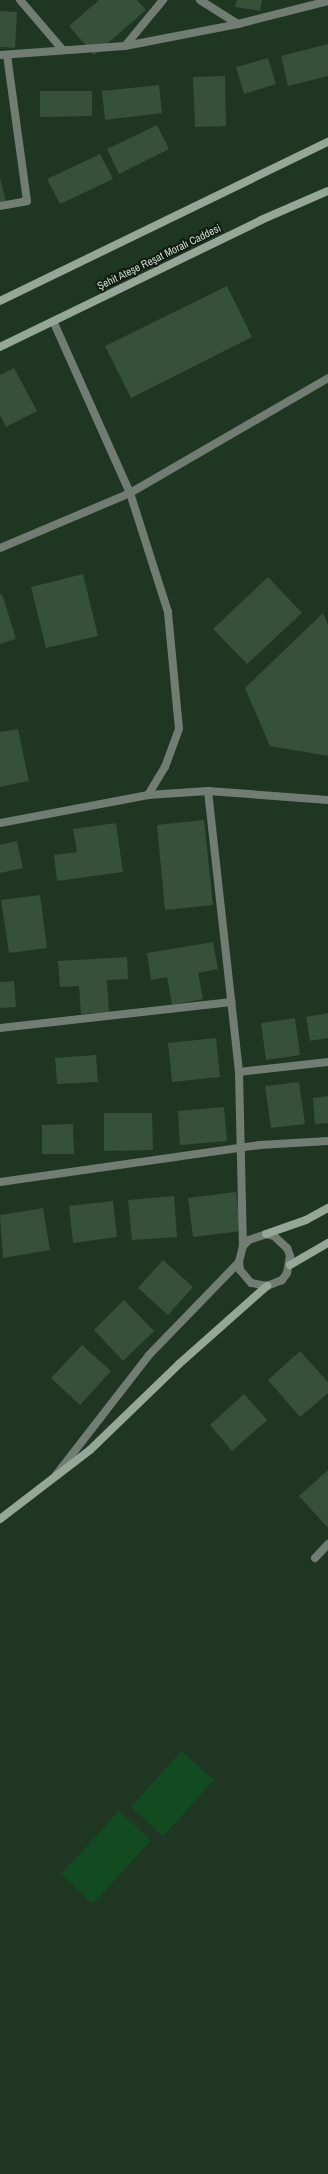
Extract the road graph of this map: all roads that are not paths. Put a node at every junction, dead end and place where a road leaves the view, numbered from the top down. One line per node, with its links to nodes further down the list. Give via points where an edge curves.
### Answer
1 (20, 0): 7 (street)
2 (163, 0): 6 (street)
3 (200, 0): 5 (street)
4 (328, 1): 5 (street)
5 (238, 24): 6 (street)
6 (125, 46): 7 (street)
7 (62, 49): 8 (street)
8 (4, 55): 11 (street, via 27,201)
9 (328, 142): 12 (main road)
10 (328, 191): 13 (main road, Şehit Ateşe Reşat Moralı Caddesi, via 254,223)
11 (0, 206)
12 (0, 301)
13 (54, 321): 14 (main road, Şehit Ateşe Reşat Moralı Caddesi); 16 (street)
14 (0, 347)
15 (328, 378): 16 (street)
16 (130, 493): 17 (street); 19 (street, via 168,612 179,729 164,767)
17 (0, 548)
18 (208, 791): 19 (street); 20 (street); 22 (street)
19 (148, 795): 21 (street)
20 (328, 800)
21 (0, 824)
22 (232, 1002): 23 (street); 25 (street)
23 (0, 1028)
24 (328, 1062): 25 (street)
25 (239, 1072): 27 (street)
26 (328, 1141): 27 (street, via 260,1145)
27 (241, 1149): 28 (street); 32 (street)
28 (0, 1182)
29 (328, 1208): 30 (main road, via 306,1220)
30 (266, 1234): 32 (street, via 249,1240); 34 (street, via 274,1236 284,1244 290,1256)
31 (328, 1243): 34 (main road)
32 (243, 1246): 33 (street)
33 (239, 1262): 35 (street, via 240,1270 251,1283); 36 (street, via 149,1355)
34 (290, 1265): 35 (street, via 282,1280)
35 (267, 1286): 36 (main road, via 179,1364 90,1450)
36 (52, 1479): 37 (main road)
37 (0, 1519)
38 (328, 1544): 39 (street)
39 (315, 1558)

